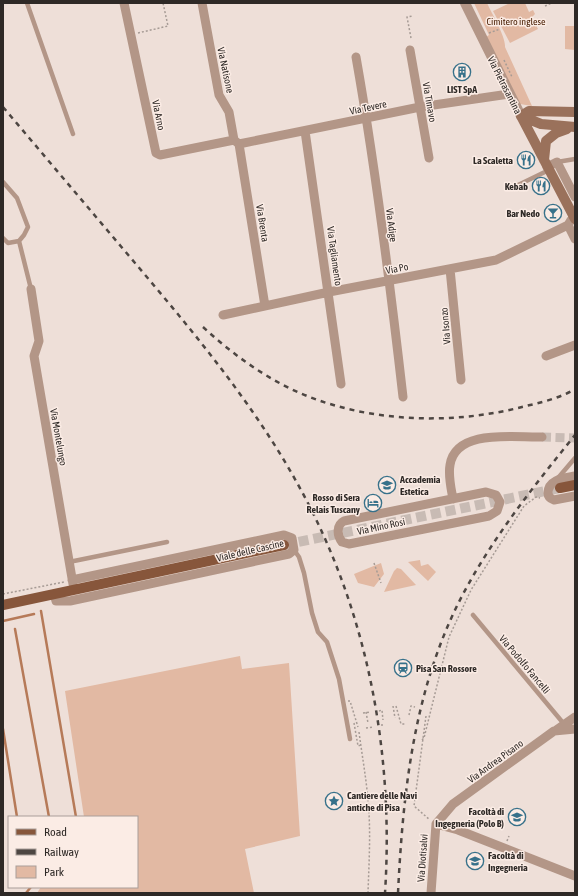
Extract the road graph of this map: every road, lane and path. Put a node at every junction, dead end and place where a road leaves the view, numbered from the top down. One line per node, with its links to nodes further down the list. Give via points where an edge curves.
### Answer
1 (27, 3): 22 (lane)
2 (124, 3): 10 (street, Via Arno)
3 (163, 3): 10 (path, via 168,26)
4 (202, 3): 23 (street, Via Natisone, via 219,95 229,112)
5 (464, 3): 15 (street, Via Pietrasantina)
6 (552, 3): 7 (path)
7 (545, 6)
8 (413, 16): 12 (path, via 407,17)
9 (500, 29): 11 (path)
10 (130, 34): 23 (street, Via Arno, via 156,153 160,155)
11 (487, 34)
12 (411, 38)
13 (410, 50): 16 (street, Via Timavo)
14 (356, 57): 19 (street, Via Adige)
15 (509, 94): 16 (street, Via Tevere); 18 (street, Via Pietrasantina)
16 (420, 108): 19 (street, Via Tevere); 24 (street, Via Timavo)
17 (575, 112): 18 (main road, via 528,111)
18 (521, 116): 20 (main road, via 541,124); 27 (main road, Via Pietrasantina)
19 (367, 118): 21 (street, Via Tevere); 36 (street, Via Adige)
20 (573, 127): 27 (main road, via 556,132 546,141)
21 (305, 131): 23 (street, Via Tevere); 38 (street, Via Tagliamento)
22 (73, 134)
23 (236, 142): 39 (street, Via Brenta)
24 (429, 158)
25 (575, 159): 26 (lane)
26 (557, 162): 27 (street); 30 (street, Via Pietrasantina)
27 (547, 166): 29 (lane); 30 (main road, Via Pietrasantina)
28 (3, 182): 34 (lane, via 17,198 28,227)
29 (514, 187)
30 (571, 198): 31 (main road, Via Pietrasantina)
31 (572, 219): 33 (street, Via Pietrasantina); 35 (street, Via Po, via 496,260)
32 (3, 238): 34 (lane, via 8,243)
33 (575, 239)
34 (18, 241): 37 (lane)
35 (450, 269): 36 (street, Via Po); 43 (street, Via Isonzo)
36 (389, 281): 38 (street, Via Po); 45 (street, Via Adige)
37 (31, 289): 57 (street, Via Montelungo, via 39,341 34,356)
38 (328, 292): 39 (street, Via Po); 44 (street, Via Tagliamento)
39 (265, 306): 40 (street, Via Po)
40 (224, 315)
41 (575, 345): 42 (street)
42 (546, 356)
43 (461, 380)
44 (341, 384)
45 (403, 397)
46 (542, 437): 53 (street, via 479,438 468,441 454,454 450,466)
47 (575, 458): 49 (lane)
48 (575, 476): 49 (street)
49 (559, 484): 50 (main road); 51 (street, via 551,485)
50 (575, 486)
51 (549, 495): 52 (street, via 554,500); 89 (path, via 537,499 536,497 524,506 471,590 449,637)
52 (575, 496)
53 (453, 499): 53 (street, Via Mino Rosi, via 344,521 341,522 338,536 342,542 349,544 485,517 495,513 500,504 496,495 490,493)
54 (167, 542): 57 (lane)
55 (284, 545): 60 (main road, Viale delle Cascine)
56 (294, 550): 60 (street, Viale delle Cascine, via 292,538 284,535); 62 (street, Viale delle Cascine, via 289,554 70,601 56,601); 88 (lane, via 304,573 318,632 327,642 339,679)
57 (69, 562): 60 (street, Via Montelungo)
58 (374, 563): 59 (path)
59 (381, 583)
60 (73, 585): 61 (path); 62 (main road, Viale delle Cascine)
61 (3, 594)
62 (54, 594): 63 (main road, Viale delle Cascine)
63 (3, 604)
64 (473, 615): 80 (lane, Via Podolfo Fancelli)
65 (393, 706): 75 (path)
66 (396, 706): 79 (path, via 401,724)
67 (415, 707): 72 (path, via 411,706)
68 (379, 711): 76 (path, via 382,710)
69 (366, 712): 70 (path); 71 (path); 77 (path)
70 (370, 712)
71 (363, 713)
72 (409, 715)
73 (426, 716): 89 (path)
74 (575, 717): 80 (street)
75 (395, 718)
76 (383, 720)
77 (368, 723)
78 (384, 724): 81 (path)
79 (406, 724)
80 (564, 724): 87 (street)
81 (381, 725)
82 (373, 727): 84 (path)
83 (358, 728): 90 (path, via 350,700 347,701 356,728 358,746)
84 (366, 728)
85 (575, 729): 87 (street, Via Andrea Pisano)
86 (359, 732): 90 (path)
87 (554, 732): 91 (street, Via Andrea Pisano, via 453,804)
88 (350, 739)
89 (422, 740): 91 (path, via 414,806)
90 (361, 745): 95 (path, via 369,801)
91 (436, 824): 94 (street, via 458,830); 96 (street, Via Diotisalvi)
92 (509, 836): 93 (path)
93 (507, 841)
94 (575, 876)
95 (368, 893)
96 (431, 893)

